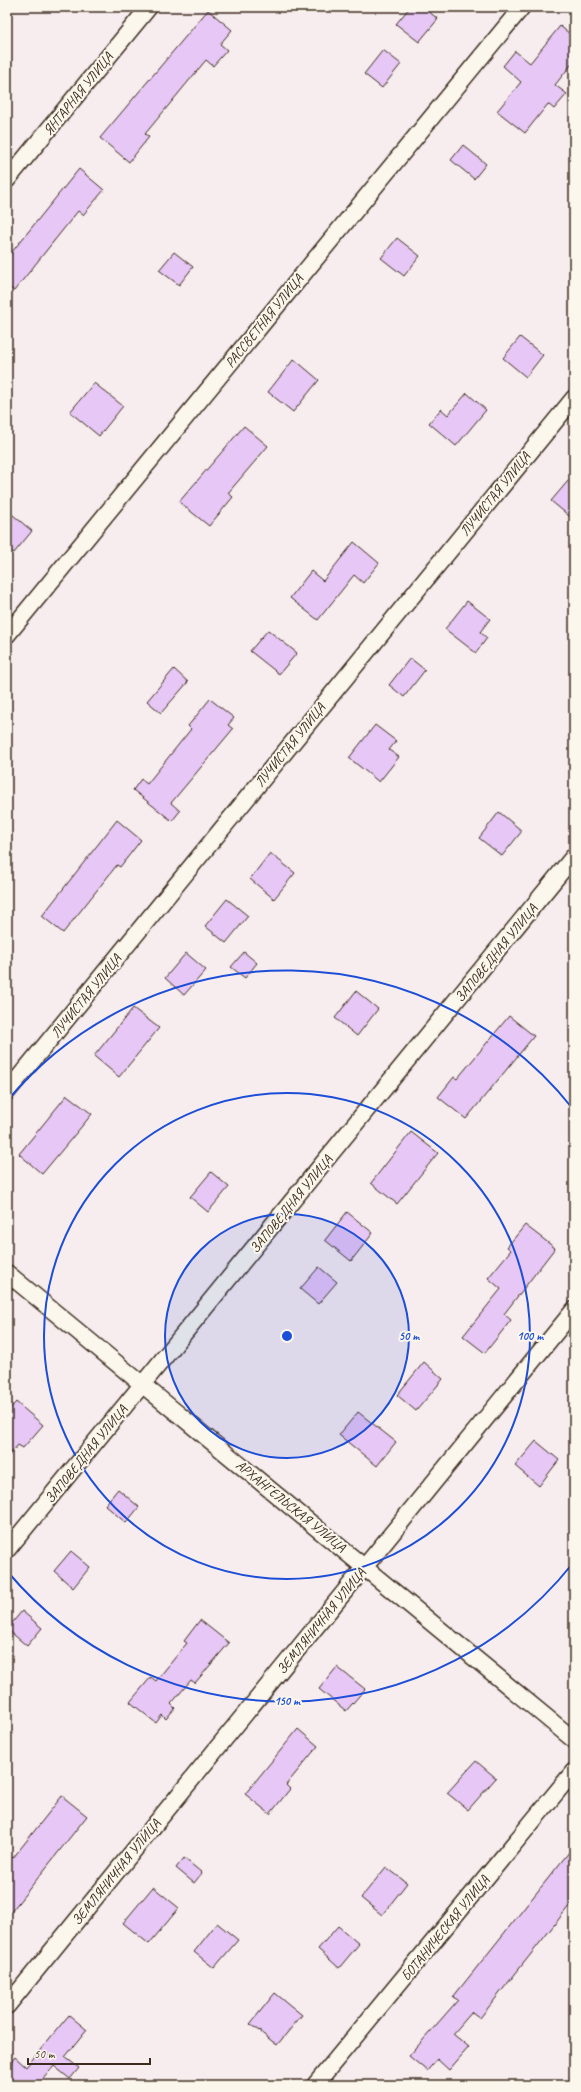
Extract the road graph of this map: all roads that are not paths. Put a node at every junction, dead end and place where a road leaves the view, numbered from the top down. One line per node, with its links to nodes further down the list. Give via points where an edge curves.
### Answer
1 (149, 7): 3 (street, ЯНТАРНАЯ УЛИЦА)
2 (522, 7): 5 (street, РАССВЕТНАЯ УЛИЦА)
3 (7, 180)
4 (574, 398): 7 (street, ЛУЧИСТАЯ УЛИЦА)
5 (7, 635)
6 (574, 856): 10 (street, ЗАПОВЕДНАЯ УЛИЦА)
7 (7, 1092)
8 (7, 1273): 10 (street, АРХАНГЕЛЬСКАЯ УЛИЦА)
9 (574, 1310): 12 (street, ЗЕМЛЯНИЧНАЯ УЛИЦА)
10 (143, 1385): 11 (street, ЗАПОВЕДНАЯ УЛИЦА); 12 (street, АРХАНГЕЛЬСКАЯ УЛИЦА)
11 (7, 1550)
12 (365, 1567): 13 (street, АРХАНГЕЛЬСКАЯ УЛИЦА); 15 (street, ЗЕМЛЯНИЧНАЯ УЛИЦА)
13 (574, 1740)
14 (574, 1771): 16 (street, БОТАНИЧЕСКАЯ УЛИЦА)
15 (7, 2006)
16 (315, 2085)

